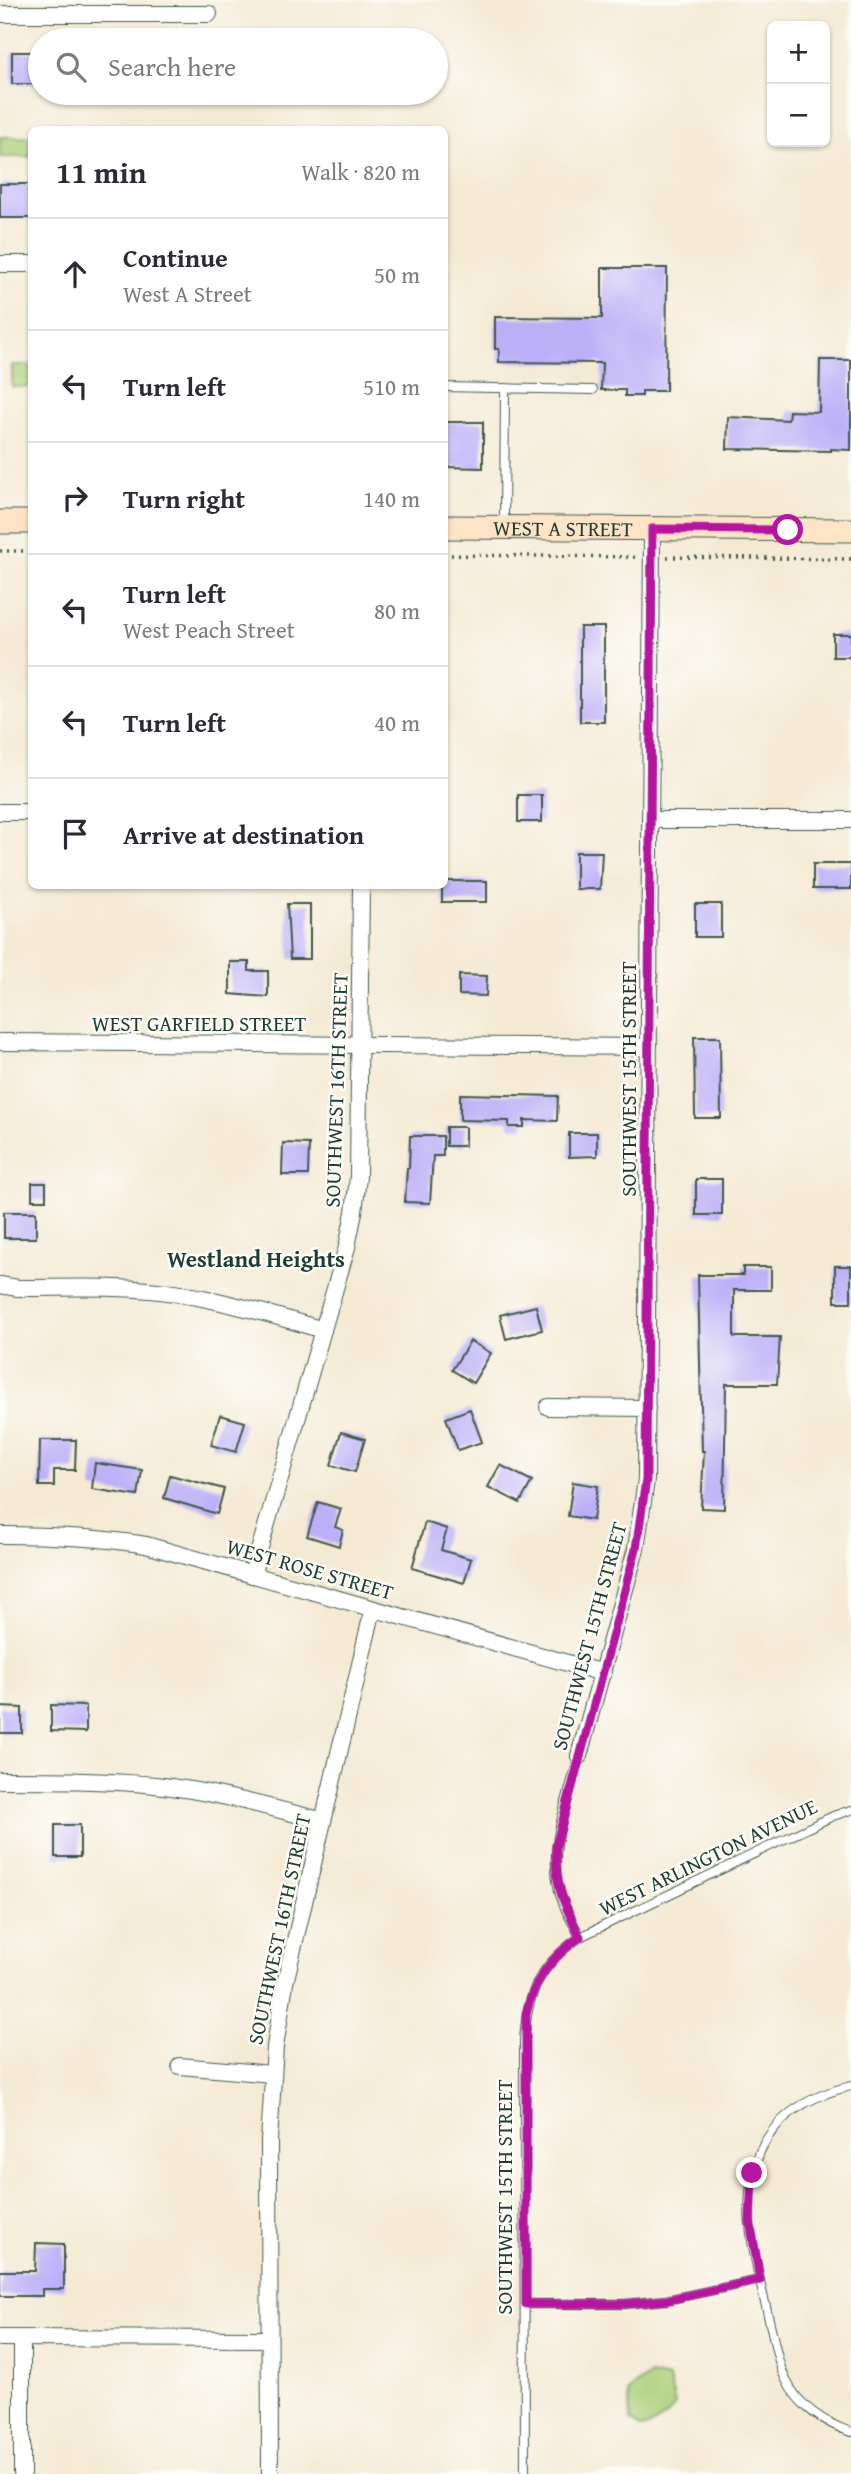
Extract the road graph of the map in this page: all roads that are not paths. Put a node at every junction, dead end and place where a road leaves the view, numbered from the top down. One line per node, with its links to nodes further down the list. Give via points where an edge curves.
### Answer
1 (0, 13): 2 (street)
2 (209, 14)
3 (0, 264): 4 (street)
4 (28, 264)
5 (448, 387): 6 (lane)
6 (505, 388): 7 (lane); 11 (lane)
7 (593, 390)
8 (0, 522): 9 (main road)
9 (28, 522)
10 (448, 527): 11 (main road, WEST A STREET)
11 (504, 528): 12 (main road, WEST A STREET)
12 (652, 529): 13 (main road, WEST A STREET); 16 (street, SOUTHWEST 15TH STREET)
13 (851, 530)
14 (0, 812): 15 (street)
15 (28, 812)
16 (650, 820): 17 (street); 21 (street, SOUTHWEST 15TH STREET)
17 (851, 820)
18 (361, 889): 20 (street, SOUTHWEST 16TH STREET)
19 (0, 1042): 20 (street, WEST GARFIELD STREET)
20 (360, 1045): 21 (street, WEST GARFIELD STREET); 23 (street, SOUTHWEST 16TH STREET, via 354,1213)
21 (649, 1047): 25 (street, SOUTHWEST 15TH STREET)
22 (0, 1284): 23 (street, via 179,1293)
23 (323, 1330): 27 (street, SOUTHWEST 16TH STREET)
24 (548, 1407): 25 (street)
25 (647, 1408): 29 (street, SOUTHWEST 15TH STREET, via 641,1526)
26 (0, 1535): 27 (street, WEST ROSE STREET, via 105,1538)
27 (252, 1575): 28 (street, WEST ROSE STREET)
28 (373, 1609): 29 (street, WEST ROSE STREET); 33 (street, SOUTHWEST 16TH STREET)
29 (603, 1673): 30 (street, SOUTHWEST 15TH STREET)
30 (579, 1756): 34 (lane, SOUTHWEST 15TH STREET, via 560,1827 556,1873 562,1902)
31 (0, 1780): 33 (street, via 157,1785)
32 (851, 1810): 34 (lane, WEST ARLINGTON AVENUE)
33 (323, 1821): 36 (street, SOUTHWEST 16TH STREET, via 285,1983)
34 (580, 1937): 39 (lane, SOUTHWEST 15TH STREET, via 549,1963 536,1982 526,2014)
35 (180, 2066): 36 (street)
36 (272, 2074): 42 (street, SOUTHWEST 16TH STREET)
37 (851, 2086): 38 (lane, via 818,2095 795,2109 776,2125 761,2150 752,2173 750,2198)
38 (760, 2280): 39 (lane, via 667,2300); 43 (lane, via 786,2381 822,2419)
39 (526, 2304): 46 (lane, SOUTHWEST 15TH STREET)
40 (0, 2338): 41 (street)
41 (22, 2338): 42 (street); 44 (street)
42 (270, 2339): 45 (street, SOUTHWEST 16TH STREET)
43 (851, 2432)
44 (22, 2474)
45 (270, 2474)
46 (525, 2474)

